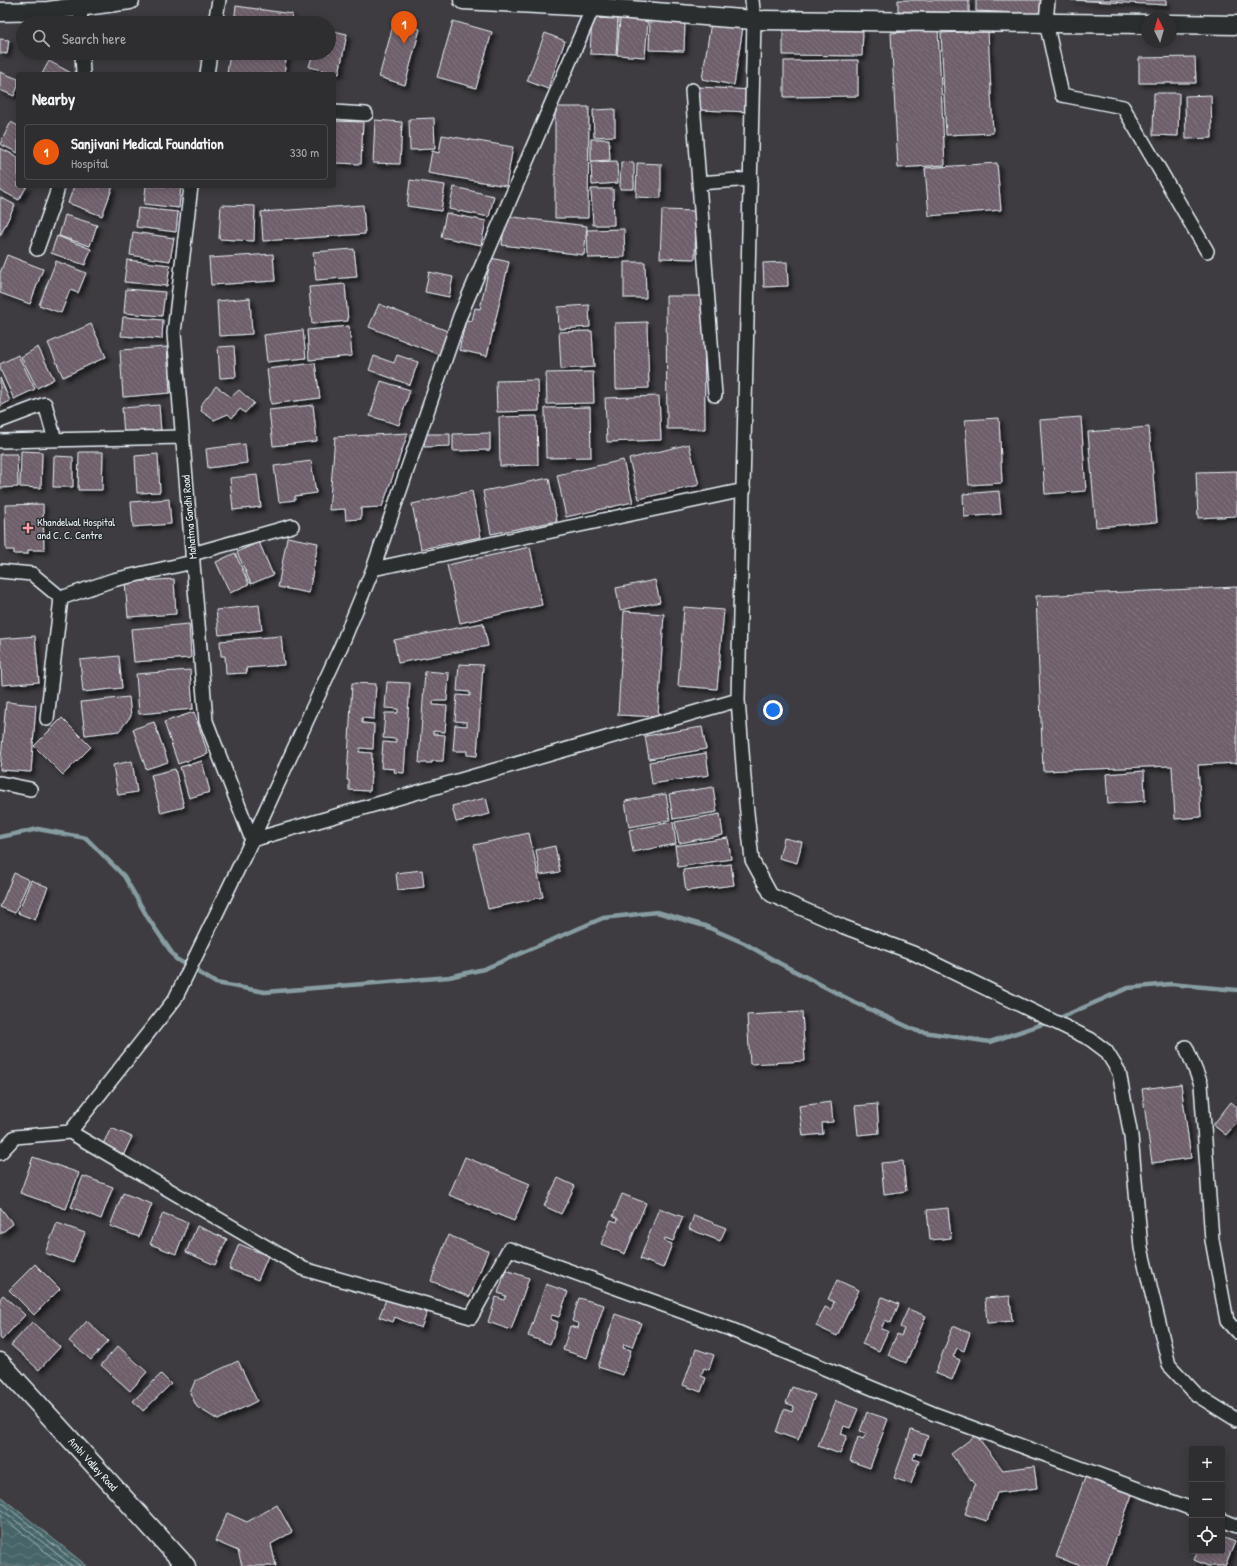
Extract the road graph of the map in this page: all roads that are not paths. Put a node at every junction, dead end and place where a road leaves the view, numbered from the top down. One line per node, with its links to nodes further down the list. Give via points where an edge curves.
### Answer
1 (130, 0): 8 (street)
2 (219, 0): 9 (street)
3 (462, 0): 6 (street)
4 (752, 0): 10 (street)
5 (1048, 0): 11 (street)
6 (593, 3): 10 (street); 36 (street, via 460,316)
7 (0, 12): 8 (street, via 48,11)
8 (81, 15)
9 (216, 16)
10 (754, 20): 11 (street); 22 (street)
11 (1046, 22): 12 (street); 27 (street, via 1062,94 1123,107)
12 (1141, 24)
13 (1177, 24): 14 (street)
14 (1237, 25)
15 (82, 60): 17 (street)
16 (209, 60): 18 (street)
17 (83, 72)
18 (207, 72)
19 (692, 90): 23 (street)
20 (336, 112): 21 (street)
21 (366, 114)
22 (751, 179): 23 (street); 33 (street)
23 (698, 183): 28 (street)
24 (58, 188): 26 (street)
25 (191, 188): 30 (street, Mahatma Gandhi Road, via 174,334)
26 (37, 249)
27 (1207, 251)
28 (715, 395)
29 (0, 421): 31 (street, via 46,404)
30 (183, 437): 31 (street); 35 (street, Mahatma Gandhi Road)
31 (55, 440): 32 (street)
32 (0, 441)
33 (744, 490): 36 (street); 39 (street)
34 (292, 526): 35 (street)
35 (193, 558): 38 (street, via 113,580); 43 (street, Mahatma Gandhi Road, via 206,721)
36 (373, 569): 43 (street, via 342,644)
37 (0, 571): 38 (street, via 32,574)
38 (61, 598): 40 (street)
39 (738, 700): 43 (street); 49 (street, via 752,860 771,895 844,927 913,953 1090,1039 1106,1051 1119,1072 1131,1136 1140,1248 1169,1365 1197,1395)
40 (47, 719)
41 (0, 783): 42 (street)
42 (30, 789)
43 (252, 840): 45 (street, via 175,999)
44 (1186, 1047): 47 (street, via 1201,1084 1212,1240 1227,1322)
45 (70, 1132): 46 (street, via 15,1137); 50 (street, via 304,1269 471,1317 509,1249 730,1329 932,1413)
46 (0, 1153)
47 (1237, 1332)
48 (0, 1362): 53 (street, Ambi Valley Road)
49 (1237, 1420)
50 (1189, 1508)
51 (1225, 1521): 52 (street)
52 (1237, 1526)
53 (186, 1566)

